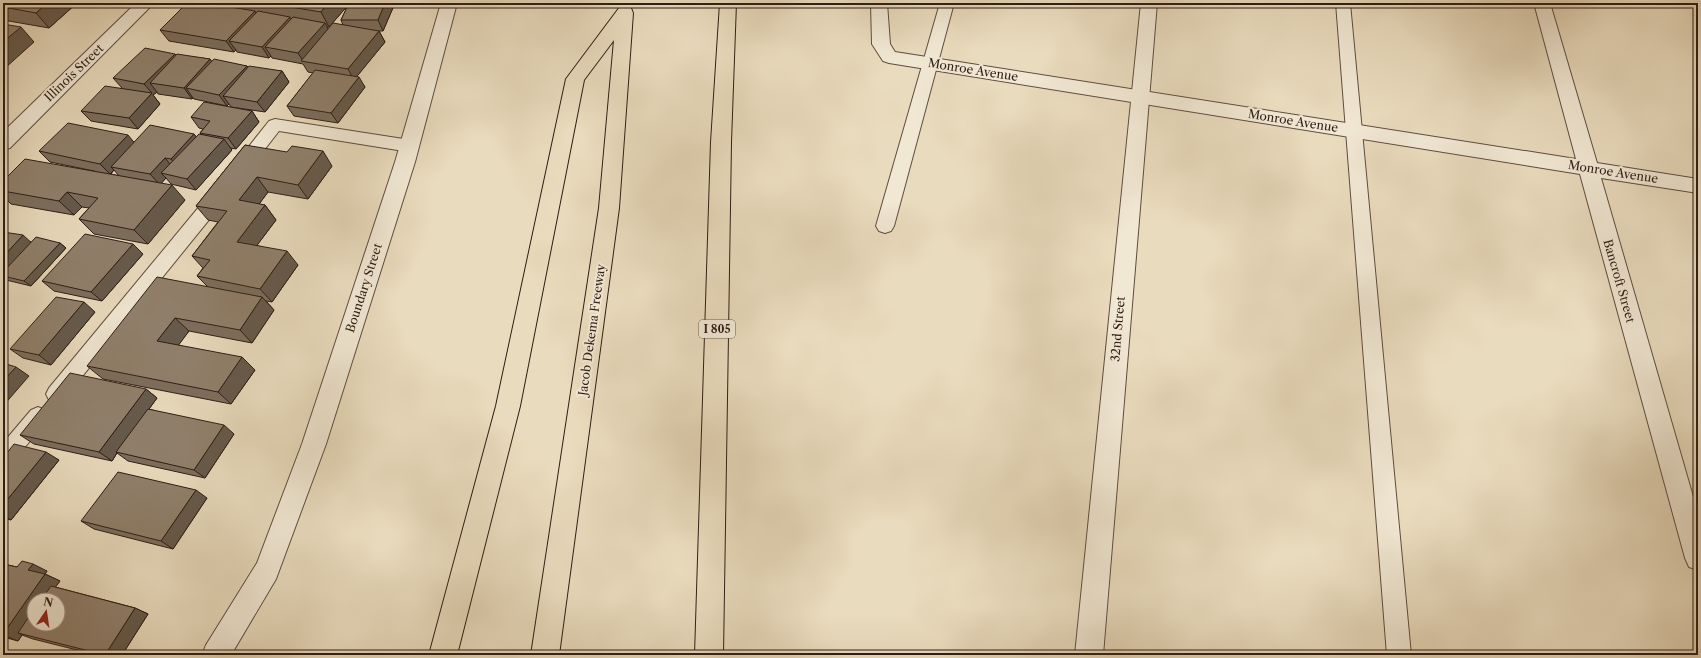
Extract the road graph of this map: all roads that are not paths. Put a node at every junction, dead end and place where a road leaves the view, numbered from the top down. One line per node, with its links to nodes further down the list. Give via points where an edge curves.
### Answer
1 (146, 3): 13 (street, Illinois Street)
2 (449, 3): 14 (street, Boundary Street)
3 (728, 3): 20 (highway, I 805, via 721,142)
4 (879, 3): 10 (street, Monroe Avenue, via 881,44 889,57)
5 (947, 3): 10 (lane)
6 (1148, 3): 11 (street, 32nd Street)
7 (1343, 3): 12 (lane)
8 (1542, 3): 15 (street, Bancroft Street)
9 (626, 8): 22 (highway, via 575,79 508,406); 23 (highway, Jacob Dekema Freeway, via 609,208)
10 (929, 63): 11 (street, Monroe Avenue); 17 (lane)
11 (1139, 96): 12 (street, Monroe Avenue); 26 (street, 32nd Street)
12 (1355, 131): 15 (street, Monroe Avenue); 27 (lane)
13 (3, 143)
14 (410, 146): 18 (lane, via 276,125); 21 (street, Boundary Street, via 314,444 267,570)
15 (1588, 168): 16 (street, Monroe Avenue); 19 (street, Bancroft Street)
16 (1698, 186)
17 (885, 226)
18 (3, 459)
19 (1698, 558)
20 (710, 629): 24 (highway, I 805); 25 (highway)
21 (216, 655)
22 (443, 655)
23 (545, 655)
24 (709, 655)
25 (712, 655)
26 (1089, 655)
27 (1400, 655)

